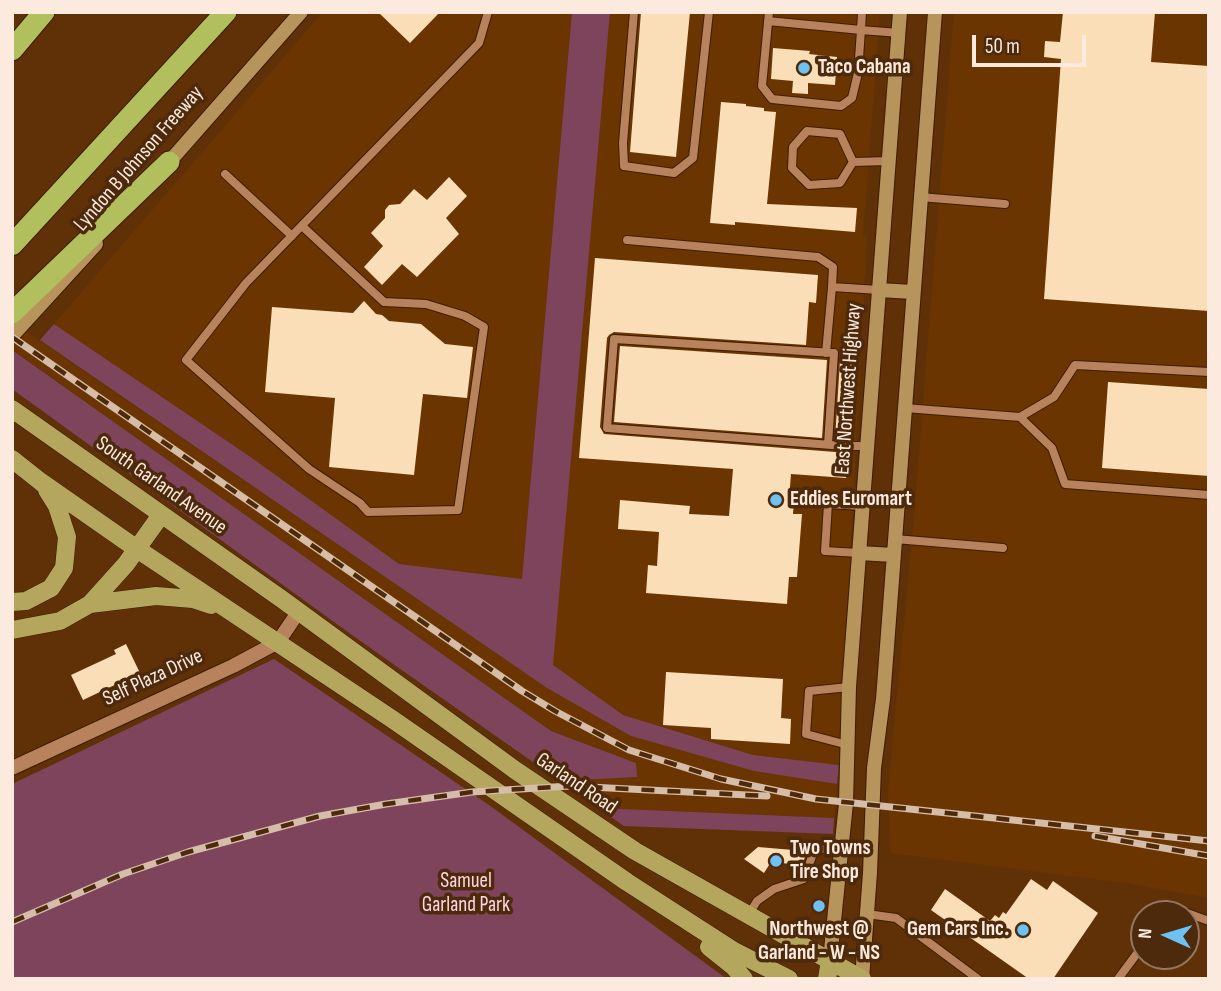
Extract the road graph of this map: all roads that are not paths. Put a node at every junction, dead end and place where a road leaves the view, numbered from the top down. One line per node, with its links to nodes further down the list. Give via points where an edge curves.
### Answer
1 (44, 12): 13 (highway)
2 (226, 12): 23 (highway, Lyndon B Johnson Freeway)
3 (301, 12): 15 (main road, Lyndon B Johnson Freeway)
4 (488, 12): 20 (lane, via 479,43)
5 (634, 12): 6 (lane, via 624,166 674,173 693,158)
6 (709, 12)
7 (862, 12): 11 (lane)
8 (900, 12): 12 (main road, East Northwest Highway)
9 (935, 12): 18 (main road)
10 (768, 17): 11 (lane); 11 (lane, via 762,86 772,99 841,107 852,98 859,73)
11 (861, 30): 12 (lane)
12 (899, 33): 14 (main road, East Northwest Highway)
13 (12, 50)
14 (889, 161): 16 (lane); 25 (main road, East Northwest Highway)
15 (169, 162): 27 (highway); 28 (main road, Lyndon B Johnson Freeway)
16 (853, 162): 16 (lane, via 840,183 809,185 792,168 793,148 807,131 840,134)
17 (225, 174): 21 (lane)
18 (920, 197): 19 (lane); 26 (main road)
19 (1005, 204)
20 (302, 226): 21 (lane); 21 (lane, via 384,302 426,304 484,327 458,510 368,512 309,469 186,360 246,283)
21 (292, 236)
22 (627, 240): 24 (lane, via 818,257 833,267)
23 (16, 241)
24 (832, 287): 25 (lane); 29 (lane)
25 (879, 290): 26 (main road); 35 (main road, East Northwest Highway)
26 (913, 292): 31 (main road)
27 (12, 313)
28 (12, 336)
29 (826, 353): 34 (lane, via 834,353); 34 (lane, via 614,340 607,428)
30 (1209, 372): 33 (lane, via 1075,365 1054,397)
31 (905, 408): 33 (lane); 41 (main road)
32 (12, 409): 40 (main road, South Garland Avenue)
33 (1020, 417): 38 (lane, via 1052,448 1065,484)
34 (828, 444): 35 (lane)
35 (867, 446): 39 (main road, East Northwest Highway)
36 (12, 459): 37 (main road)
37 (41, 482): 43 (main road); 47 (main road, via 57,506 67,537 64,568 51,588 26,601)
38 (1209, 495)
39 (863, 506): 44 (main road, East Northwest Highway); 44 (lane, via 828,504 825,551)
40 (161, 515): 43 (main road); 46 (main road, South Garland Avenue)
41 (894, 539): 42 (lane); 45 (main road)
42 (1003, 548)
43 (137, 549): 48 (main road); 50 (main road)
44 (859, 553): 45 (main road); 53 (main road, East Northwest Highway)
45 (894, 555): 59 (main road, via 874,768)
46 (283, 600): 49 (main road, Garland Road)
47 (12, 602)
48 (90, 604): 50 (main road, via 156,596 193,599); 51 (main road, via 60,621)
49 (299, 611): 52 (street, Self Plaza Drive); 58 (main road, Garland Road, via 558,800 635,851)
50 (232, 612): 52 (main road)
51 (12, 630)
52 (278, 642): 55 (street, Self Plaza Drive); 57 (main road)
53 (849, 687): 54 (main road, East Northwest Highway); 54 (lane, via 809,691 806,734)
54 (848, 745): 56 (main road, East Northwest Highway)
55 (12, 768)
56 (842, 851): 58 (lane, via 815,848 804,879 774,889 757,901); 60 (main road, East Northwest Highway)
57 (627, 881): 62 (main road); 63 (main road, via 734,951)
58 (749, 914): 60 (main road, Garland Road)
59 (867, 914): 65 (main road); 66 (lane, via 896,918)
60 (830, 960): 64 (main road, East Northwest Highway); 65 (main road, Garland Road)
61 (1130, 963): 67 (lane)
62 (744, 979)
63 (789, 979)
64 (827, 979)
65 (862, 979)
66 (978, 979)
67 (1118, 979)

